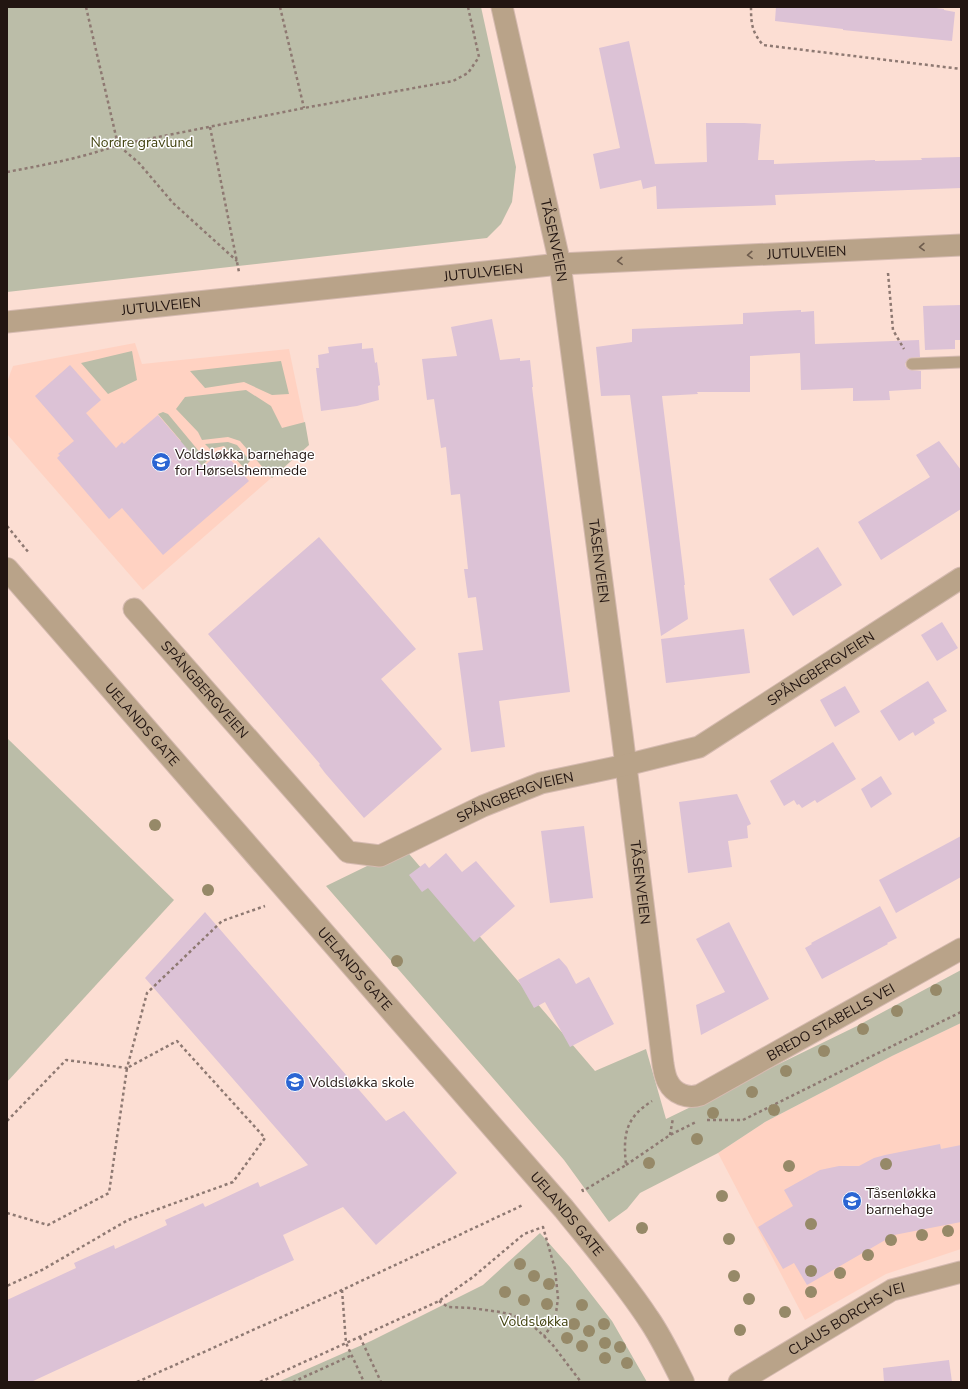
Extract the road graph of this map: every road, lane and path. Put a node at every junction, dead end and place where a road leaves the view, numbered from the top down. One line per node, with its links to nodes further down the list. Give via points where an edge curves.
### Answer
1 (86, 7): 9 (path)
2 (280, 7): 7 (path)
3 (468, 7): 7 (path, via 479,57 468,73 453,80)
4 (502, 7): 14 (street, TÅSENVEIEN)
5 (751, 7): 6 (path, via 751,22 756,36 763,45)
6 (961, 69)
7 (304, 108): 8 (path)
8 (210, 127): 9 (path); 13 (path)
9 (118, 145): 10 (path, via 92,154); 13 (path, via 139,163 173,203)
10 (7, 172)
11 (961, 245): 12 (street, JUTULVEIEN, one-way to 12)
12 (886, 248): 14 (street, JUTULVEIEN, one-way to 14); 18 (path, via 893,330)
13 (237, 262): 15 (path)
14 (560, 264): 16 (street, JUTULVEIEN); 22 (street, TÅSENVEIEN)
15 (239, 272)
16 (7, 322)
17 (961, 362): 18 (lane)
18 (912, 364)
19 (7, 569): 49 (street, UELANDS GATE, via 564,1209 606,1260 648,1318 668,1350)
20 (961, 578): 22 (street, SPÅNGBERGVEIEN, via 699,747)
21 (134, 608): 22 (street, SPÅNGBERGVEIEN, via 348,852 380,856 483,806 541,783)
22 (626, 765): 27 (street, TÅSENVEIEN, via 663,1064 668,1084)
23 (265, 906): 26 (path, via 222,921 147,993)
24 (961, 949): 27 (street, BREDO STABELLS VEI, via 700,1095 688,1097)
25 (961, 1012): 30 (path, via 743,1120 701,1120)
26 (127, 1068): 29 (path, via 66,1060); 34 (path, via 109,1193 48,1225); 36 (path, via 177,1041 265,1138 233,1182 128,1220 42,1270)
27 (673, 1088): 31 (path, via 635,1114 628,1126 625,1139)
28 (674, 1113): 30 (path)
29 (7, 1121)
30 (670, 1135): 31 (path)
31 (626, 1165): 32 (path)
32 (584, 1191)
33 (523, 1205): 37 (path)
34 (7, 1213)
35 (961, 1272): 50 (street, CLAUS BORCHS VEI, via 892,1290)
36 (7, 1286)
37 (342, 1290): 41 (path); 43 (path)
38 (439, 1301): 39 (path, via 448,1307 513,1315); 39 (path, via 473,1277 524,1234 543,1227 555,1269 558,1298 555,1321); 40 (path)
39 (544, 1336): 48 (path)
40 (360, 1337): 41 (path); 47 (path)
41 (346, 1343): 42 (path); 44 (path)
42 (352, 1355): 45 (path); 46 (path)
43 (137, 1382)
44 (260, 1382)
45 (293, 1382)
46 (364, 1382)
47 (381, 1382)
48 (581, 1382)
49 (683, 1382)
50 (739, 1382)

